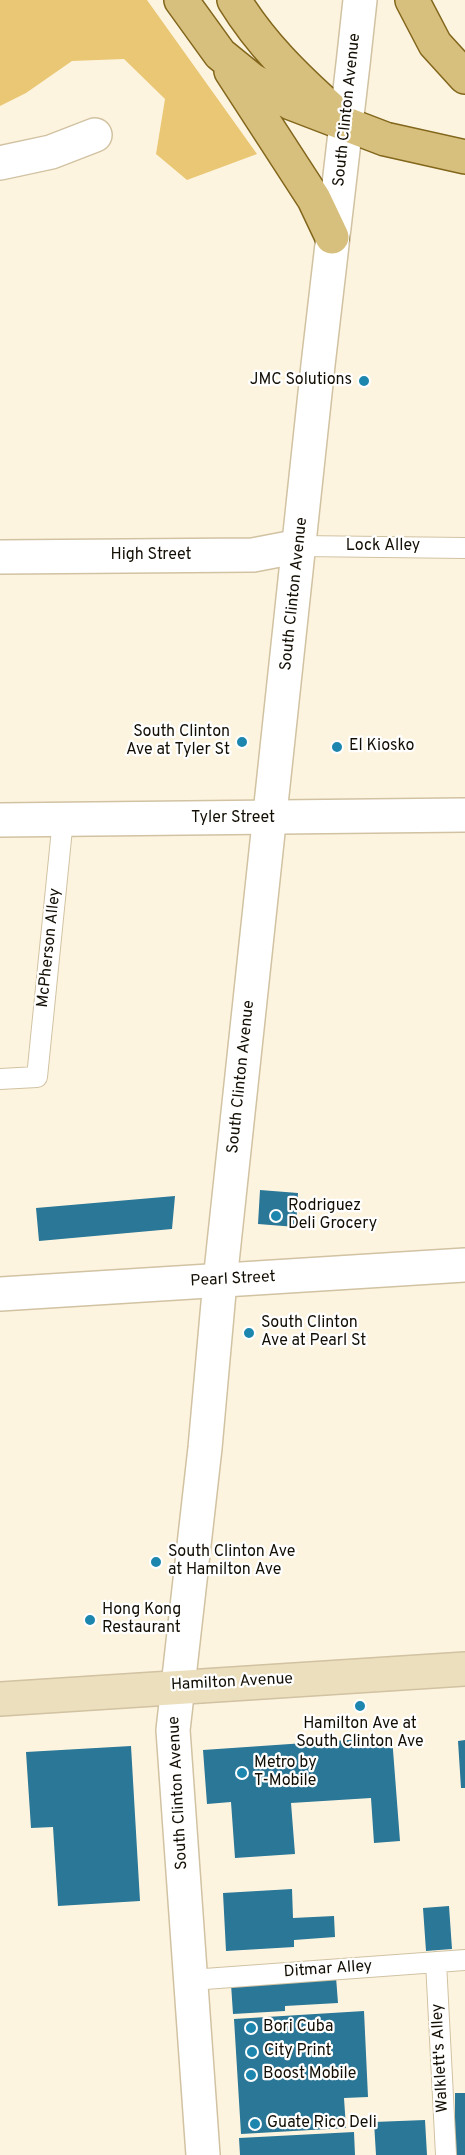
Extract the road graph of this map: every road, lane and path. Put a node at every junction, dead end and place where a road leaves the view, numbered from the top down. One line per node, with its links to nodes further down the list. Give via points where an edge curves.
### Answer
1 (182, 0): 5 (main road)
2 (234, 0): 7 (main road, via 290,72)
3 (360, 0): 7 (street, South Clinton Avenue)
4 (412, 0): 6 (main road, via 435,44)
5 (220, 54): 7 (main road, via 252,80 291,103); 11 (main road, via 314,199)
6 (465, 77)
7 (348, 124): 9 (main road, via 385,139); 11 (street, South Clinton Avenue)
8 (95, 135): 10 (street, via 51,152)
9 (465, 157)
10 (0, 163)
11 (332, 237): 12 (street, South Clinton Avenue)
12 (300, 546): 13 (lane, Lock Alley); 14 (street, High Street, via 253,555); 17 (street, South Clinton Avenue)
13 (465, 548)
14 (0, 557)
15 (465, 815): 17 (street, Tyler Street)
16 (63, 819): 17 (street, Tyler Street); 18 (street, Tyler Street); 19 (lane, McPherson Alley, via 37,1077)
17 (270, 819): 21 (street, South Clinton Avenue)
18 (0, 820)
19 (0, 1079)
20 (465, 1265): 21 (street, Pearl Street)
21 (220, 1281): 22 (street, Pearl Street); 24 (street, South Clinton Avenue)
22 (0, 1294)
23 (465, 1669): 24 (main road, Hamilton Avenue)
24 (177, 1686): 25 (main road, Hamilton Avenue); 28 (street, South Clinton Avenue, via 173,1734)
25 (0, 1699)
26 (465, 1960): 27 (lane, Ditmar Alley)
27 (436, 1962): 28 (lane, Ditmar Alley); 30 (lane, Walklett's Alley)
28 (191, 1980): 29 (street, South Clinton Avenue)
29 (203, 2155)
30 (446, 2155)

